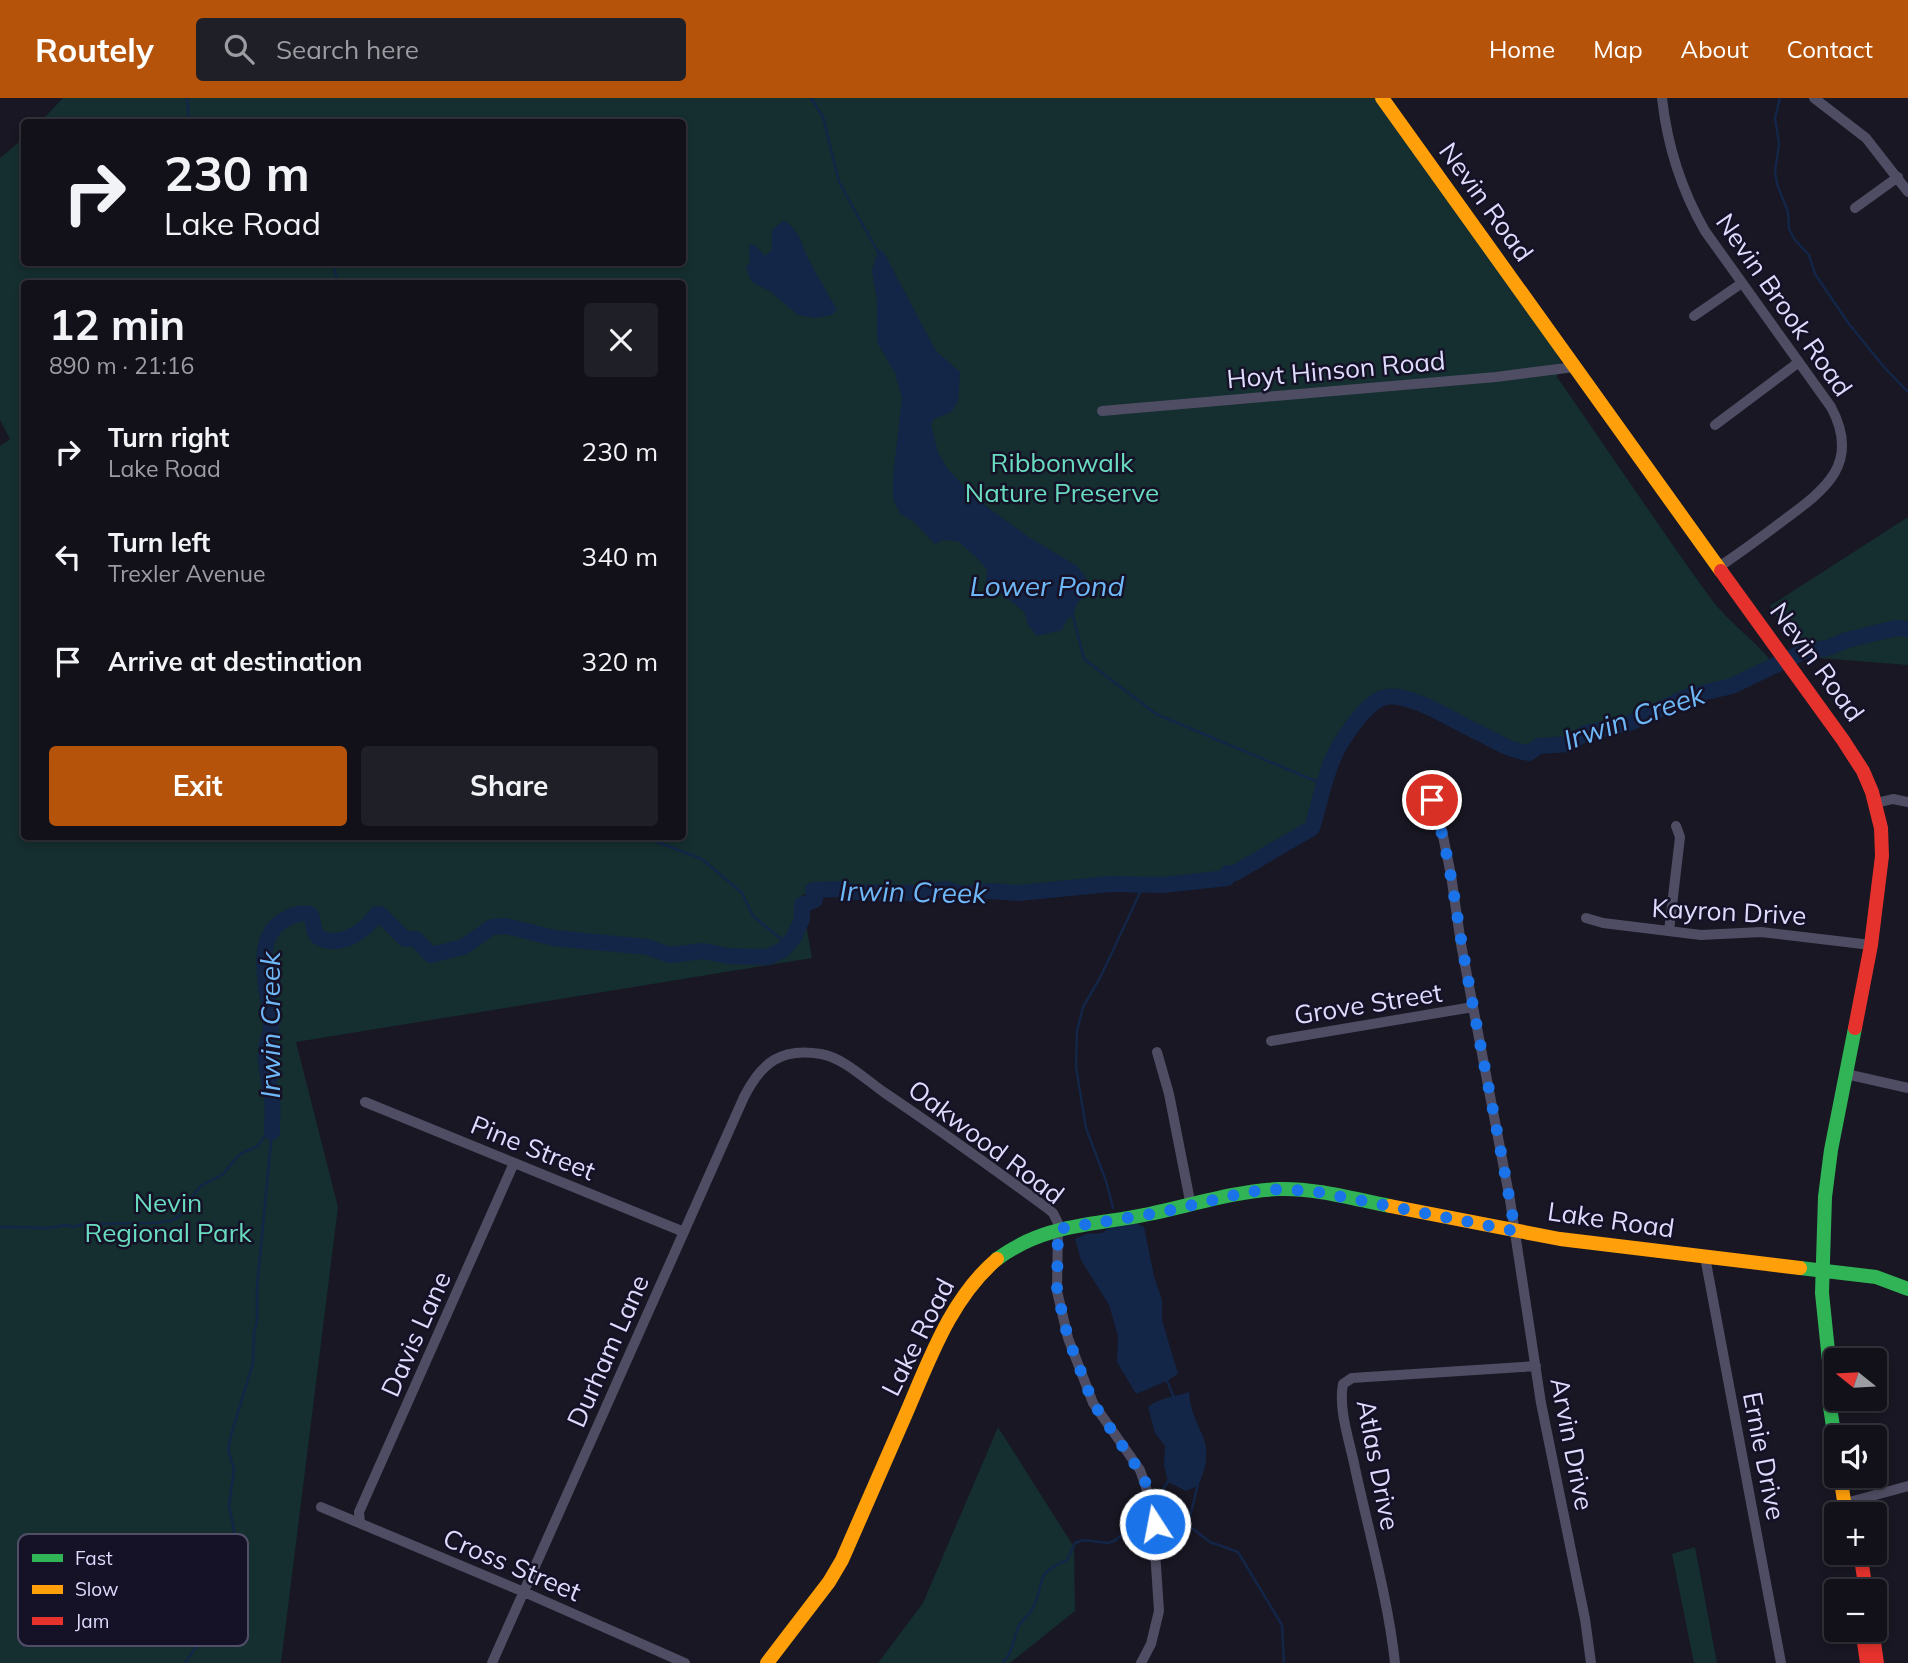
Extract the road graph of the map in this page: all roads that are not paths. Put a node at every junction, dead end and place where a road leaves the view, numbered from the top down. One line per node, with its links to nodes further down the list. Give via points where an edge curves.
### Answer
1 (1382, 98): 10 (main road, Nevin Road)
2 (1662, 98): 7 (street, Nevin Brook Road, via 1667,132 1692,207)
3 (1814, 98): 4 (street, via 1866,138)
4 (1898, 177): 5 (street); 6 (street)
5 (1908, 192)
6 (1855, 208)
7 (1742, 283): 8 (street); 9 (street, Nevin Brook Road)
8 (1694, 316)
9 (1799, 362): 12 (street); 13 (street, Nevin Brook Road, via 1839,424 1843,451 1838,469 1812,499)
10 (1574, 367): 11 (street, Hoyt Hinson Road); 13 (main road, Nevin Road)
11 (1102, 411)
12 (1715, 425)
13 (1718, 567): 16 (main road, Nevin Road, via 1850,750)
14 (1432, 800): 21 (street, Arvin Drive, via 1451,875)
15 (1908, 802): 16 (street)
16 (1876, 803): 20 (main road, Nevin Road, via 1882,856)
17 (1676, 826): 19 (street, via 1679,837)
18 (1586, 918): 19 (street, Kayron Drive)
19 (1670, 931): 20 (street, Kayron Drive, via 1761,932)
20 (1871, 945): 25 (main road, Nevin Road)
21 (1473, 1007): 22 (street, Grove Street); 31 (street, Arvin Drive)
22 (1271, 1041)
23 (1157, 1052): 29 (street)
24 (770, 1062): 30 (street, Oakwood Road, via 799,1053 821,1054 838,1062 1047,1208); 32 (street, Durham Lane, via 747,1089)
25 (1846, 1074): 26 (street); 34 (main road, Nevin Road, via 1825,1196)
26 (1908, 1087)
27 (365, 1102): 28 (street, Pine Street)
28 (514, 1163): 32 (street, Pine Street); 41 (street, Davis Lane, via 367,1494)
29 (1191, 1206): 30 (main road, Lake Road); 31 (main road, Lake Road, via 1247,1192 1301,1190)
30 (1058, 1229): 47 (main road, Lake Road, via 999,1257 960,1300 936,1344 842,1560); 48 (street, Oakwood Road, via 1057,1291 1068,1338 1093,1403 1140,1470 1152,1505 1158,1611 1151,1644)
31 (1515, 1231): 33 (main road, Lake Road); 37 (street, Arvin Drive)
32 (684, 1232): 42 (street, Durham Lane)
33 (1705, 1257): 34 (main road, Lake Road); 51 (street, Ernie Drive)
34 (1821, 1270): 35 (main road, via 1876,1277); 36 (main road, Nevin Road)
35 (1908, 1289)
36 (1827, 1348)
37 (1536, 1366): 49 (street, Atlas Drive, via 1352,1378 1343,1384 1346,1422); 50 (street, Arvin Drive)
38 (1908, 1486): 39 (street)
39 (1870, 1502)
40 (321, 1507): 41 (street, Cross Street)
41 (360, 1522): 42 (street, Cross Street)
42 (524, 1592): 45 (street, Durham Lane); 46 (street, Cross Street)
43 (1864, 1642): 52 (main road)
44 (1874, 1642): 53 (main road)
45 (492, 1663)
46 (685, 1663)
47 (767, 1663)
48 (1141, 1663)
49 (1395, 1663)
50 (1591, 1663)
51 (1781, 1663)
52 (1867, 1663)
53 (1877, 1663)

